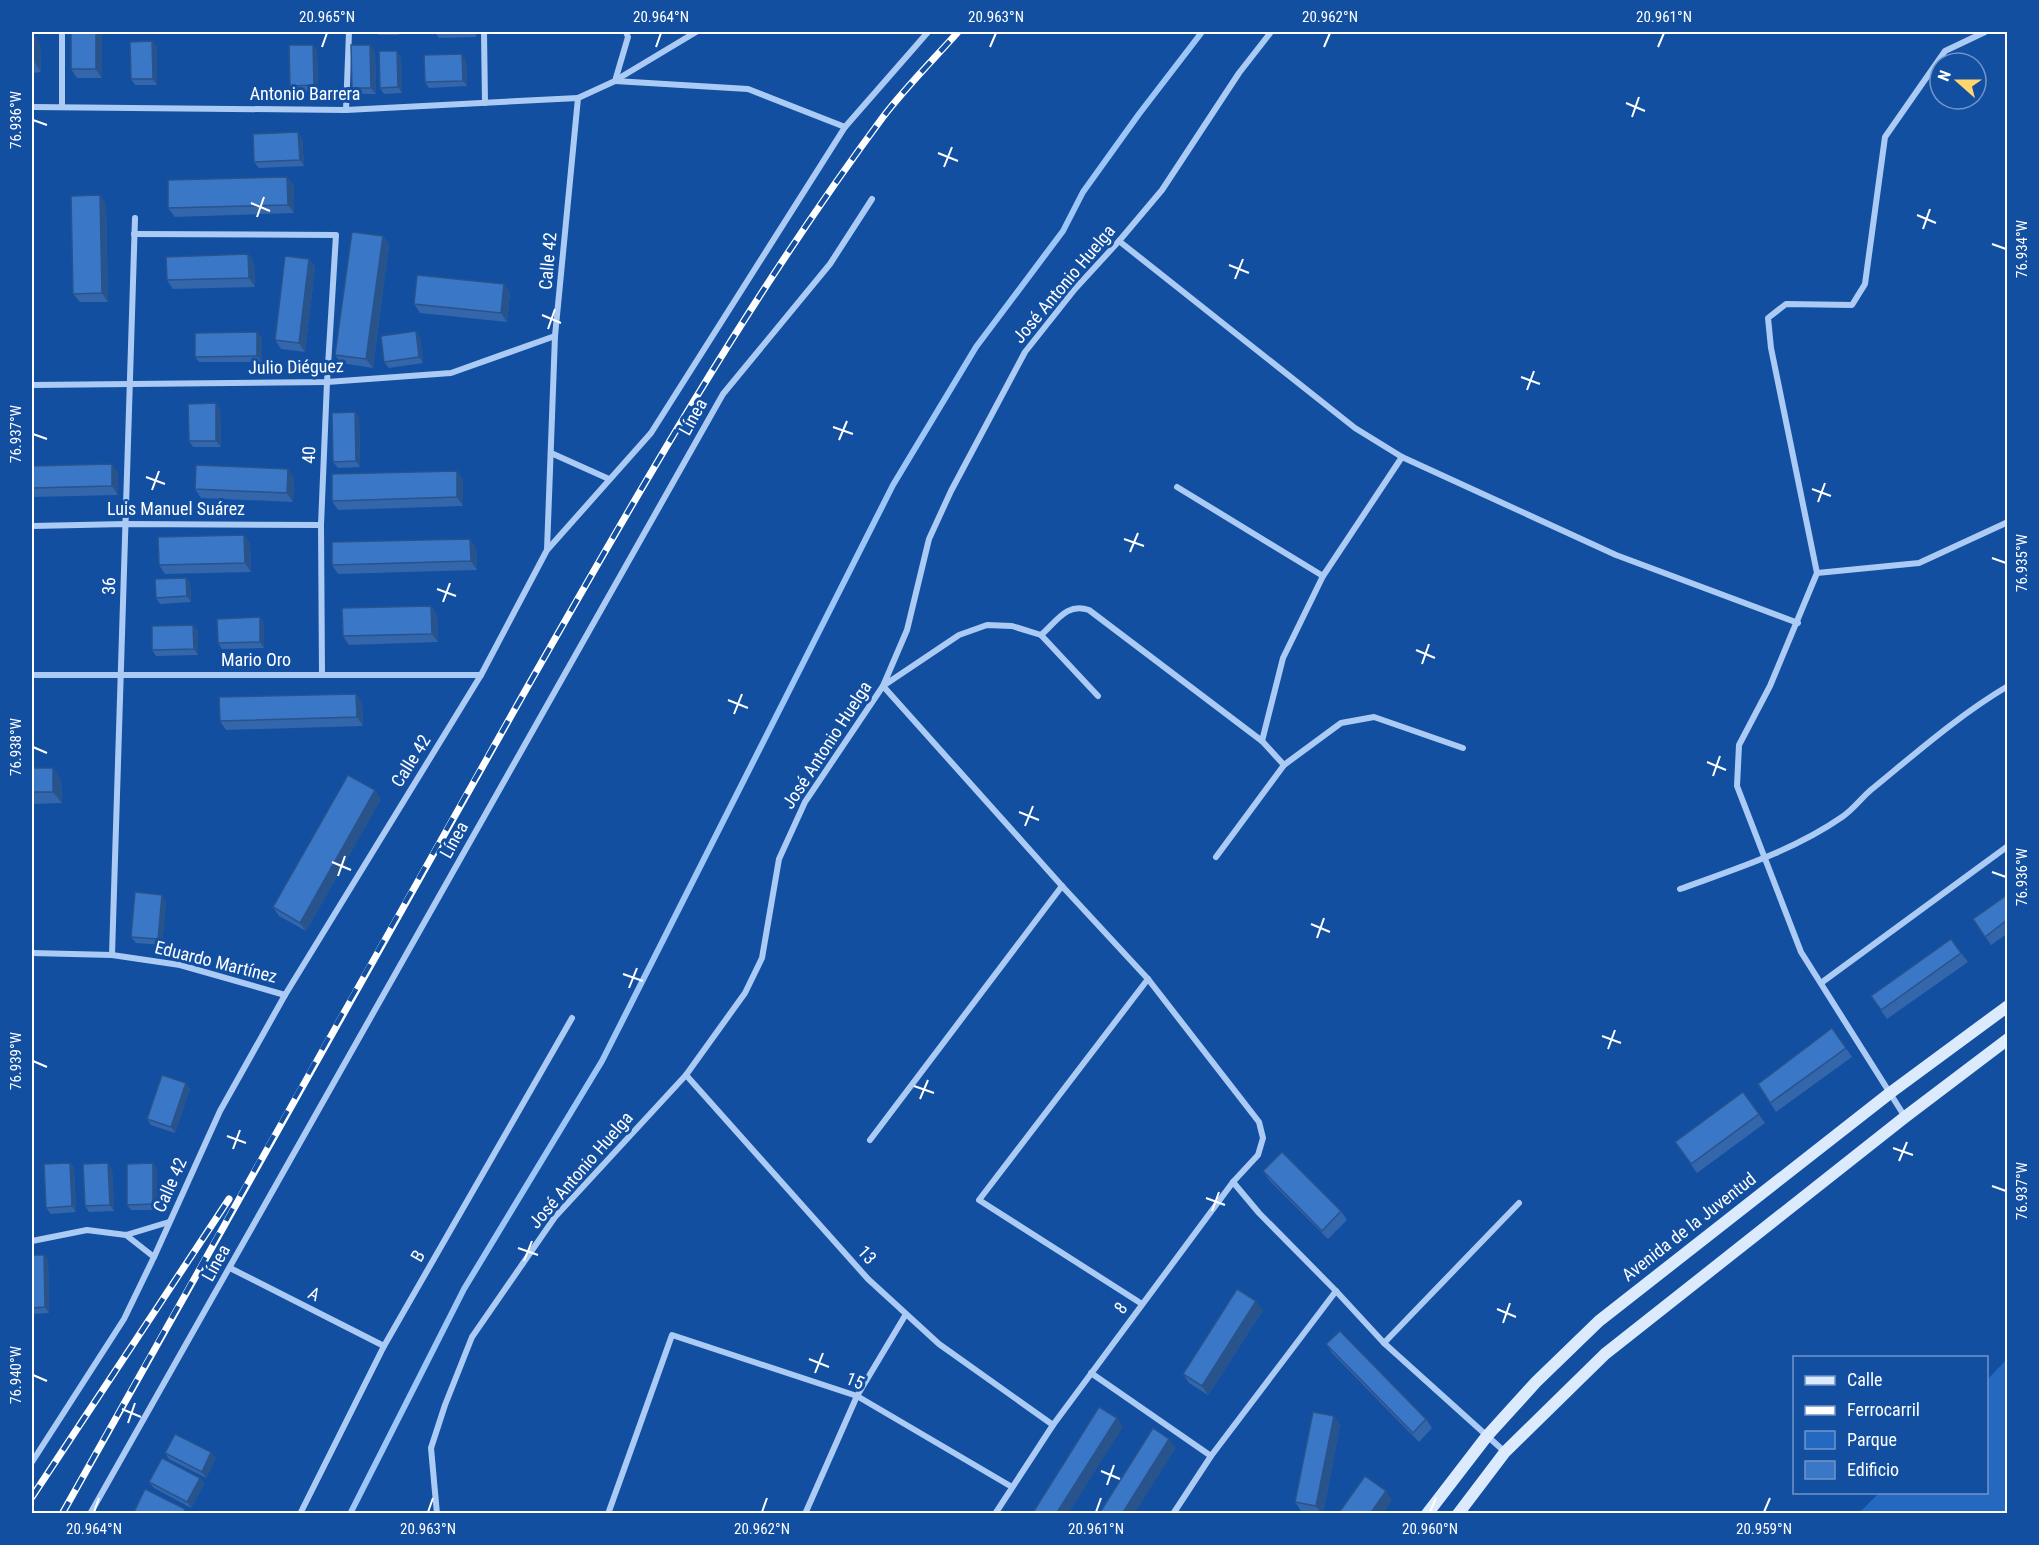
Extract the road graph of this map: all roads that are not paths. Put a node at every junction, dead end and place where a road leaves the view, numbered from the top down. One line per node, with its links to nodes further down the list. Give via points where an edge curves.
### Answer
1 (62, 32): 12 (street)
2 (349, 32): 14 (street)
3 (484, 32): 11 (street)
4 (626, 32): 9 (street, via 628,37)
5 (696, 32): 9 (street)
6 (928, 32): 15 (street, Línea)
7 (1271, 32): 19 (street, José Antonio Huelga, via 1239,73 1162,190)
8 (1985, 32): 33 (street, via 1945,51 1885,137 1865,284 1852,305 1786,304 1768,318)
9 (615, 81): 10 (street); 15 (street, via 748,89)
10 (578, 98): 11 (street, Antonio Barrera); 20 (street, Calle 42)
11 (485, 103): 14 (street, Antonio Barrera)
12 (62, 106): 13 (street, Antonio Barrera); 14 (street, Antonio Barrera)
13 (32, 107)
14 (346, 110)
15 (845, 127): 26 (street, Línea, via 651,432)
16 (872, 199): 70 (street, Línea, via 830,264 723,394)
17 (135, 218): 18 (street, 36)
18 (134, 234): 21 (street, 40, via 336,235); 22 (street, 36)
19 (1119, 241): 25 (street, via 1355,428); 41 (street, José Antonio Huelga, via 1075,288 1025,352 951,491 929,539 907,630)
20 (555, 336): 21 (street, Julio Diéguez, via 451,373); 24 (street, Calle 42)
21 (327, 382): 22 (street, Julio Diéguez); 30 (street, 40)
22 (130, 384): 23 (street, Julio Diéguez); 29 (street, 36)
23 (32, 385)
24 (551, 453): 26 (street); 32 (street, Calle 42)
25 (1402, 457): 34 (street); 35 (street, via 1617,555)
26 (609, 479): 32 (street, Línea)
27 (1177, 488): 34 (street)
28 (2007, 522): 33 (street, via 1919,563)
29 (126, 524): 30 (street, Luis Manuel Suárez); 31 (street, Luis Manuel Suárez); 38 (street, 36)
30 (321, 525): 39 (street, 40)
31 (32, 526)
32 (547, 550): 40 (street, Calle 42)
33 (1817, 573): 35 (street)
34 (1323, 576): 44 (street, via 1283,658)
35 (1798, 623): 49 (street, via 1738,745 1737,786)
36 (1041, 635): 41 (street, via 1012,626 987,625 959,634); 43 (street); 44 (street, via 1070,609 1089,610)
37 (32, 675): 38 (street, Mario Oro)
38 (121, 675): 39 (street, Mario Oro); 53 (street, 36)
39 (322, 675): 40 (street, Mario Oro)
40 (482, 675): 56 (street, Calle 42)
41 (883, 686): 50 (street); 60 (street, José Antonio Huelga, via 805,802 779,859 762,958 746,993)
42 (2007, 686): 49 (street, via 1983,700 1869,791 1845,815)
43 (1098, 696)
44 (1262, 741): 46 (street)
45 (1463, 748): 46 (street, via 1374,717 1341,723)
46 (1284, 765): 48 (street)
47 (2007, 846): 55 (street)
48 (1216, 857)
49 (1764, 858): 51 (street); 55 (street, via 1801,952)
50 (1062, 886): 54 (street); 63 (street)
51 (1680, 889)
52 (32, 952): 53 (street, Eduardo Martínez)
53 (112, 956): 56 (street, Eduardo Martínez, via 180,965)
54 (1148, 979): 64 (street, 8, via 1259,1122 1263,1138 1258,1155); 72 (street, via 979,1200)
55 (1821, 983): 61 (street)
56 (285, 994): 66 (street, Calle 42, via 220,1111)
57 (2007, 1006): 61 (main road, Avenida de la Juventud)
58 (572, 1018): 75 (street, B)
59 (2007, 1039): 62 (main road)
60 (686, 1076): 73 (street, 13, via 868,1279); 86 (street, José Antonio Huelga, via 555,1217 472,1337 431,1448)
61 (1890, 1093): 62 (street); 79 (main road, Avenida de la Juventud, via 1599,1321)
62 (1905, 1117): 80 (main road, via 1605,1353)
63 (870, 1140)
64 (1233, 1182): 71 (street); 72 (street, 8)
65 (1519, 1203): 74 (street)
66 (169, 1222): 67 (street); 69 (street, Calle 42)
67 (126, 1235): 68 (street, via 87,1230); 69 (street)
68 (32, 1241)
69 (154, 1257): 82 (street, Calle 42, via 124,1319)
70 (230, 1268): 75 (street, A); 84 (street, Línea)
71 (1336, 1291): 74 (street); 81 (street)
72 (1142, 1304): 76 (street, 8)
73 (906, 1314): 77 (street); 78 (street, 13, via 939,1344)
74 (1384, 1343): 79 (street)
75 (384, 1346): 85 (street, B)
76 (1091, 1373): 78 (street, 8); 81 (street)
77 (856, 1396): 83 (street, 15); 87 (street, 15, via 672,1335); 88 (street)
78 (1053, 1425): 83 (street, 8)
79 (1487, 1436): 80 (street); 91 (main road, Avenida de la Juventud)
80 (1505, 1452): 92 (main road)
81 (1211, 1456): 90 (street)
82 (32, 1462)
83 (1012, 1486): 89 (street, 8)
84 (90, 1514)
85 (300, 1514)
86 (437, 1514)
87 (608, 1514)
88 (805, 1514)
89 (995, 1514)
90 (1173, 1514)
91 (1427, 1514)
92 (1458, 1514)

